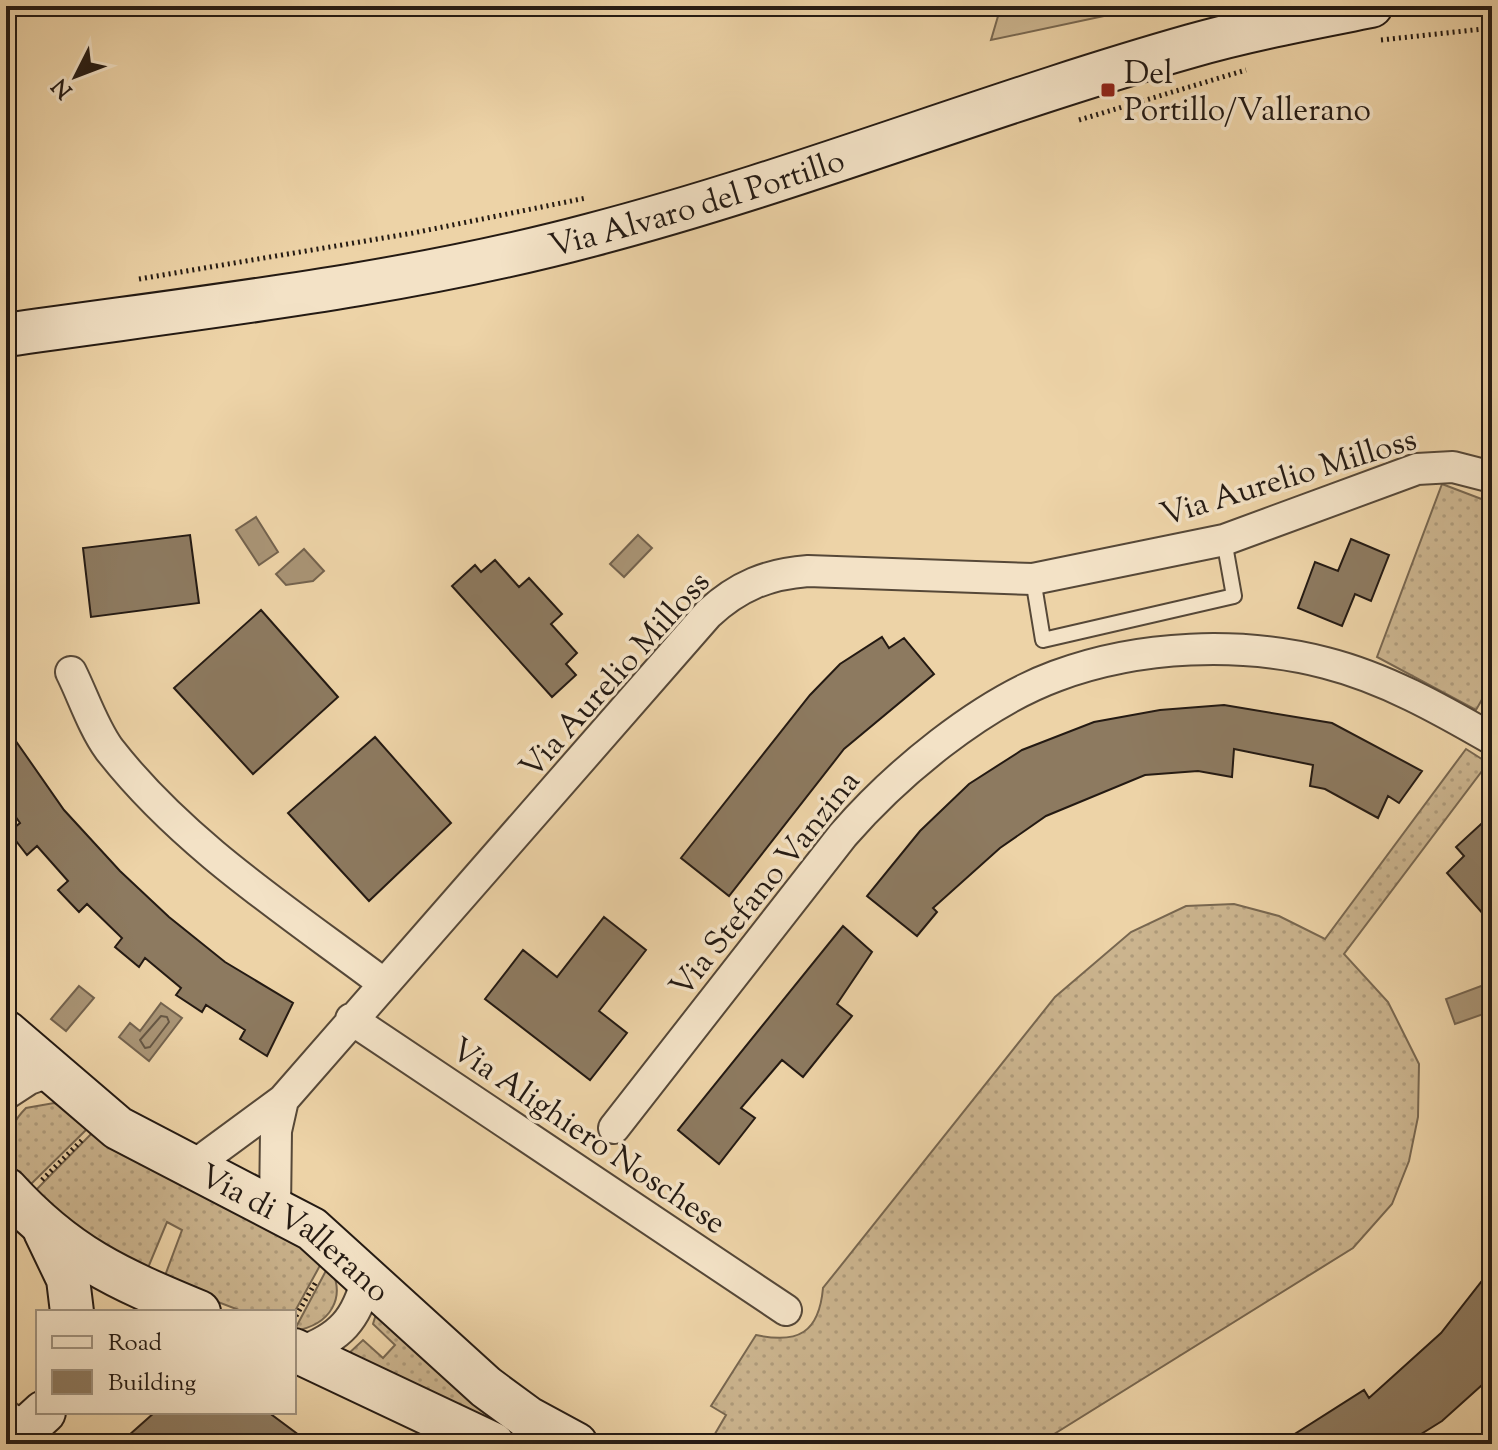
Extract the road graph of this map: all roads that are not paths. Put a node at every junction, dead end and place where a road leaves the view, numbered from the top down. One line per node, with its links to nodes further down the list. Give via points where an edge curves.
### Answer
1 (1371, 6): 2 (street, Via Alvaro del Portillo, via 1194,45 655,217 535,249 311,290)
2 (6, 335)
3 (1492, 477): 4 (street, Via Aurelio Milloss, via 1453,467 1417,469)
4 (1224, 540): 5 (street, Via Aurelio Milloss); 6 (lane, via 1234,596)
5 (1033, 579): 6 (lane, via 1043,640); 10 (street, Via Aurelio Milloss, via 808,571 774,575 731,594)
6 (1120, 622): 7 (lane)
7 (1128, 658): 9 (street, Via Stefano Vanzina, via 1220,650 1304,658 1374,680); 16 (street, Via Stefano Vanzina, via 1041,682 937,746 889,786 843,835)
8 (71, 672): 10 (street, via 108,747 169,815 223,864)
9 (1492, 739)
10 (383, 983): 11 (street, Via Aurelio Milloss)
11 (351, 1019): 15 (street, Via Aurelio Milloss); 25 (street, Via Alighiero Noschese)
12 (6, 1032): 13 (street, Via di Vallerano)
13 (49, 1072): 14 (street); 17 (street, Via di Vallerano, via 118,1128)
14 (6, 1094)
15 (283, 1100): 17 (street, Via Aurelio Milloss); 19 (street, Via Aurelio Milloss, via 276,1131)
16 (614, 1128)
17 (192, 1167): 19 (street, Via di Vallerano)
18 (22, 1186): 20 (street)
19 (275, 1209): 22 (street, Via di Vallerano, via 312,1229)
20 (43, 1227): 23 (street, via 68,1279); 24 (street, via 104,1271)
21 (6, 1278): 26 (lane)
22 (367, 1278): 27 (street, via 347,1326 325,1343); 29 (street, Via di Vallerano, via 486,1387)
23 (72, 1310)
24 (194, 1310)
25 (786, 1310)
26 (6, 1313)
27 (296, 1341): 28 (street)
28 (493, 1444)
29 (576, 1444)

